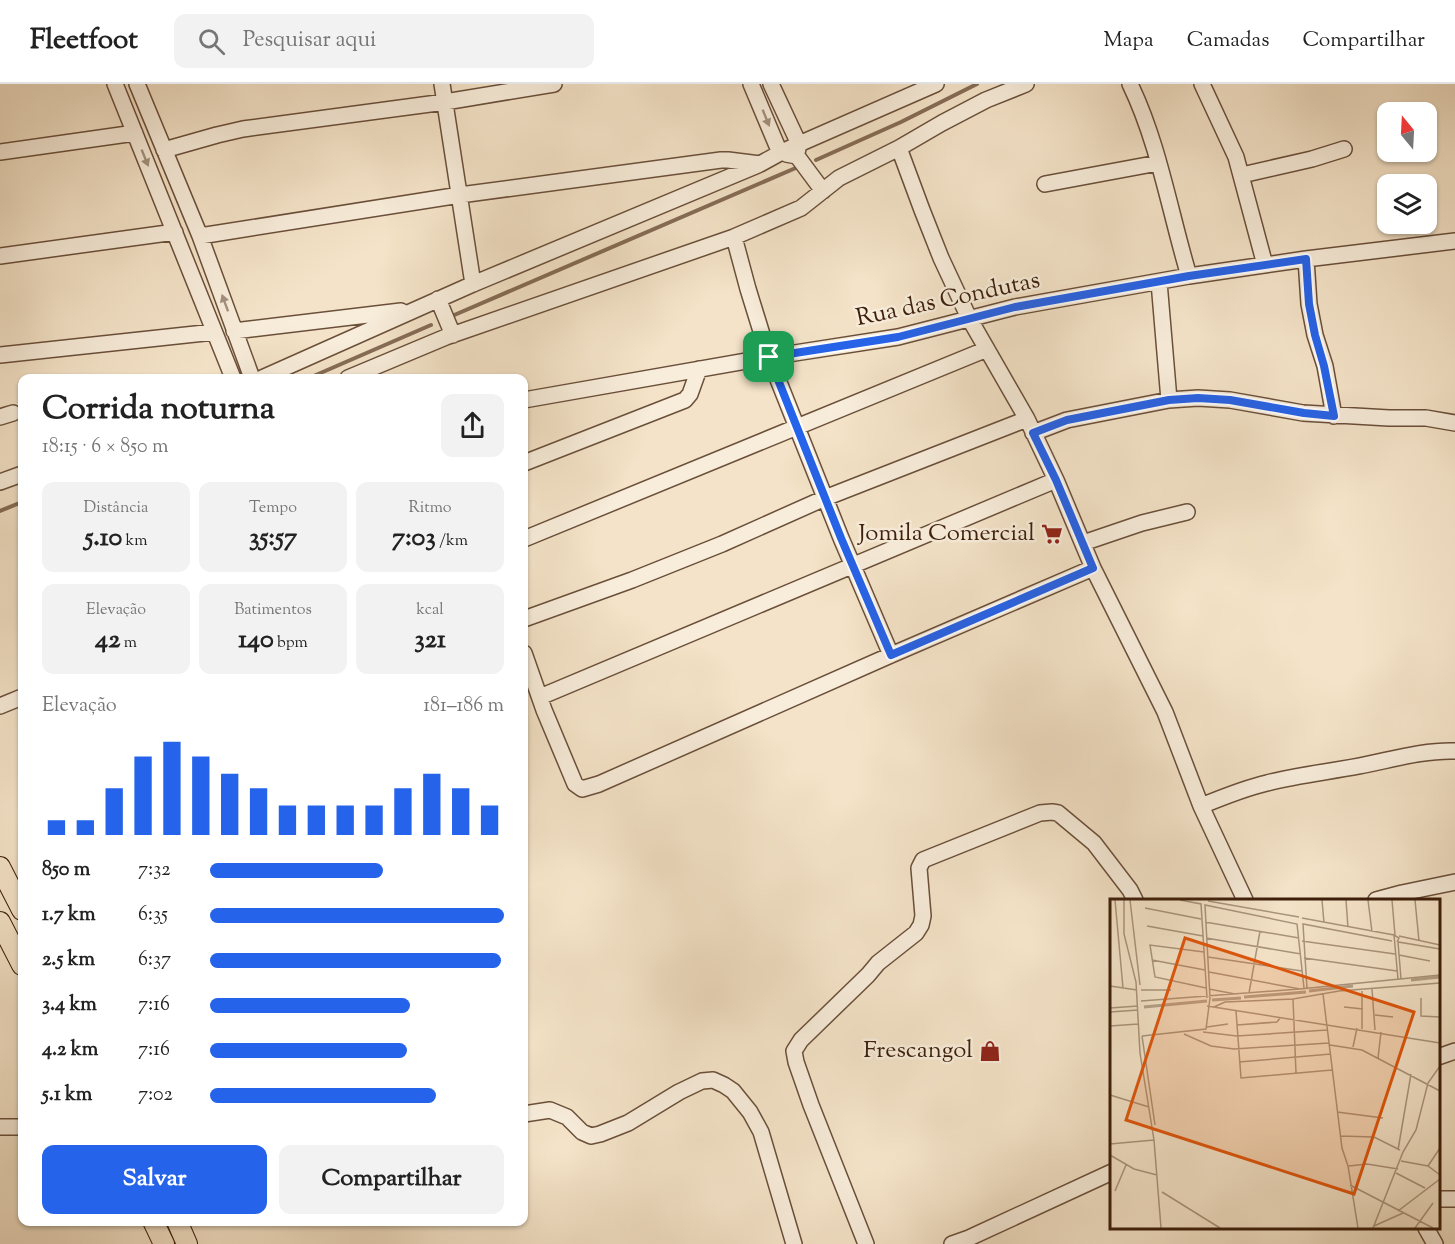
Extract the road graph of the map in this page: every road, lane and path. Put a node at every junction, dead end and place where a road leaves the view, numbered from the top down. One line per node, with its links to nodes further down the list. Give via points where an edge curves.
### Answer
1 (115, 84): 12 (street)
2 (137, 84): 15 (street)
3 (442, 84): 11 (street)
4 (554, 84): 11 (street)
5 (751, 84): 18 (street, one-way to 18)
6 (771, 84): 16 (street)
7 (936, 84): 16 (street)
8 (1026, 84): 13 (street, via 987,100)
9 (1130, 84): 19 (street)
10 (1202, 84): 21 (street)
11 (445, 102): 15 (street, via 243,129); 24 (street)
12 (135, 133): 17 (street); 25 (street, one-way to 25)
13 (899, 148): 23 (street, via 849,172); 37 (street, via 941,258)
14 (1344, 149): 21 (street)
15 (164, 150): 26 (street)
16 (798, 150): 18 (street); 23 (street)
17 (0, 152)
18 (780, 153): 20 (street)
19 (1158, 163): 22 (street); 32 (street)
20 (760, 164): 24 (street, via 721,160); 34 (street)
21 (1242, 175): 31 (street)
22 (1045, 183)
23 (823, 191): 27 (street, via 801,208)
24 (460, 195): 26 (street); 34 (street)
25 (175, 232): 29 (street); 39 (street)
26 (200, 236): 38 (street, one-way to 26)
27 (734, 237): 40 (street); 43 (street)
28 (1455, 241): 30 (street, Rua das Condutas)
29 (0, 256)
30 (1306, 259): 31 (street, Rua das Condutas); 51 (street, via 1309,304)
31 (1265, 265): 32 (street, Rua das Condutas)
32 (1189, 276): 33 (street, Rua das Condutas)
33 (1159, 282): 37 (street, Rua das Condutas); 50 (street)
34 (473, 284): 35 (street)
35 (438, 299): 36 (street); 40 (street)
36 (416, 310): 38 (street); 47 (street)
37 (969, 318): 41 (street); 43 (street, Rua das Condutas, via 898,337)
38 (234, 330): 46 (street)
39 (214, 332): 42 (street); 45 (street)
40 (453, 335): 48 (street)
41 (987, 349): 53 (street); 54 (street)
42 (0, 355)
43 (769, 357): 44 (street, Rua das Condutas); 53 (street)
44 (699, 369): 49 (street, Rua das Condutas); 55 (street, via 685,400)
45 (231, 374)
46 (250, 374)
47 (271, 374)
48 (358, 374)
49 (528, 399)
50 (1169, 400): 51 (street, via 1230,400); 54 (street)
51 (1334, 416): 52 (street, via 1426,418)
52 (1455, 423)
53 (796, 426): 59 (street); 61 (street)
54 (1030, 426): 57 (street); 59 (street)
55 (528, 461)
56 (18, 475): 58 (street)
57 (1056, 480): 62 (street); 63 (street)
58 (0, 482)
59 (825, 498): 63 (street); 65 (street, via 712,548)
60 (1187, 512): 62 (street)
61 (528, 537)
62 (1083, 543): 64 (street)
63 (852, 566): 66 (street); 68 (street)
64 (1093, 568): 66 (street); 72 (street, via 1165,712)
65 (528, 618)
66 (891, 655): 68 (street, via 582,789 575,784)
67 (528, 664): 68 (street)
68 (540, 698)
69 (18, 699): 70 (street)
70 (0, 706)
71 (1455, 751): 72 (street, via 1424,752 1280,780)
72 (1202, 806): 76 (street)
73 (0, 867): 78 (main road)
74 (1455, 882): 77 (street)
75 (1134, 899): 93 (street, via 1094,843 1058,813 1040,813 922,860 919,868 923,916 916,933 878,963 794,1051)
76 (1245, 899)
77 (1380, 899)
78 (18, 902)
79 (0, 922): 80 (main road)
80 (18, 957)
81 (1455, 1051): 82 (street)
82 (1440, 1056)
83 (528, 1113): 92 (street, via 550,1110 567,1117 591,1136 628,1123 702,1081 724,1085 734,1091 761,1132)
84 (0, 1127): 85 (street)
85 (18, 1127)
86 (1110, 1173): 94 (street)
87 (155, 1226): 90 (main road)
88 (179, 1226): 91 (main road)
89 (1427, 1229): 95 (street)
90 (164, 1244)
91 (187, 1244)
92 (794, 1244)
93 (866, 1244)
94 (952, 1244)
95 (1435, 1244)

